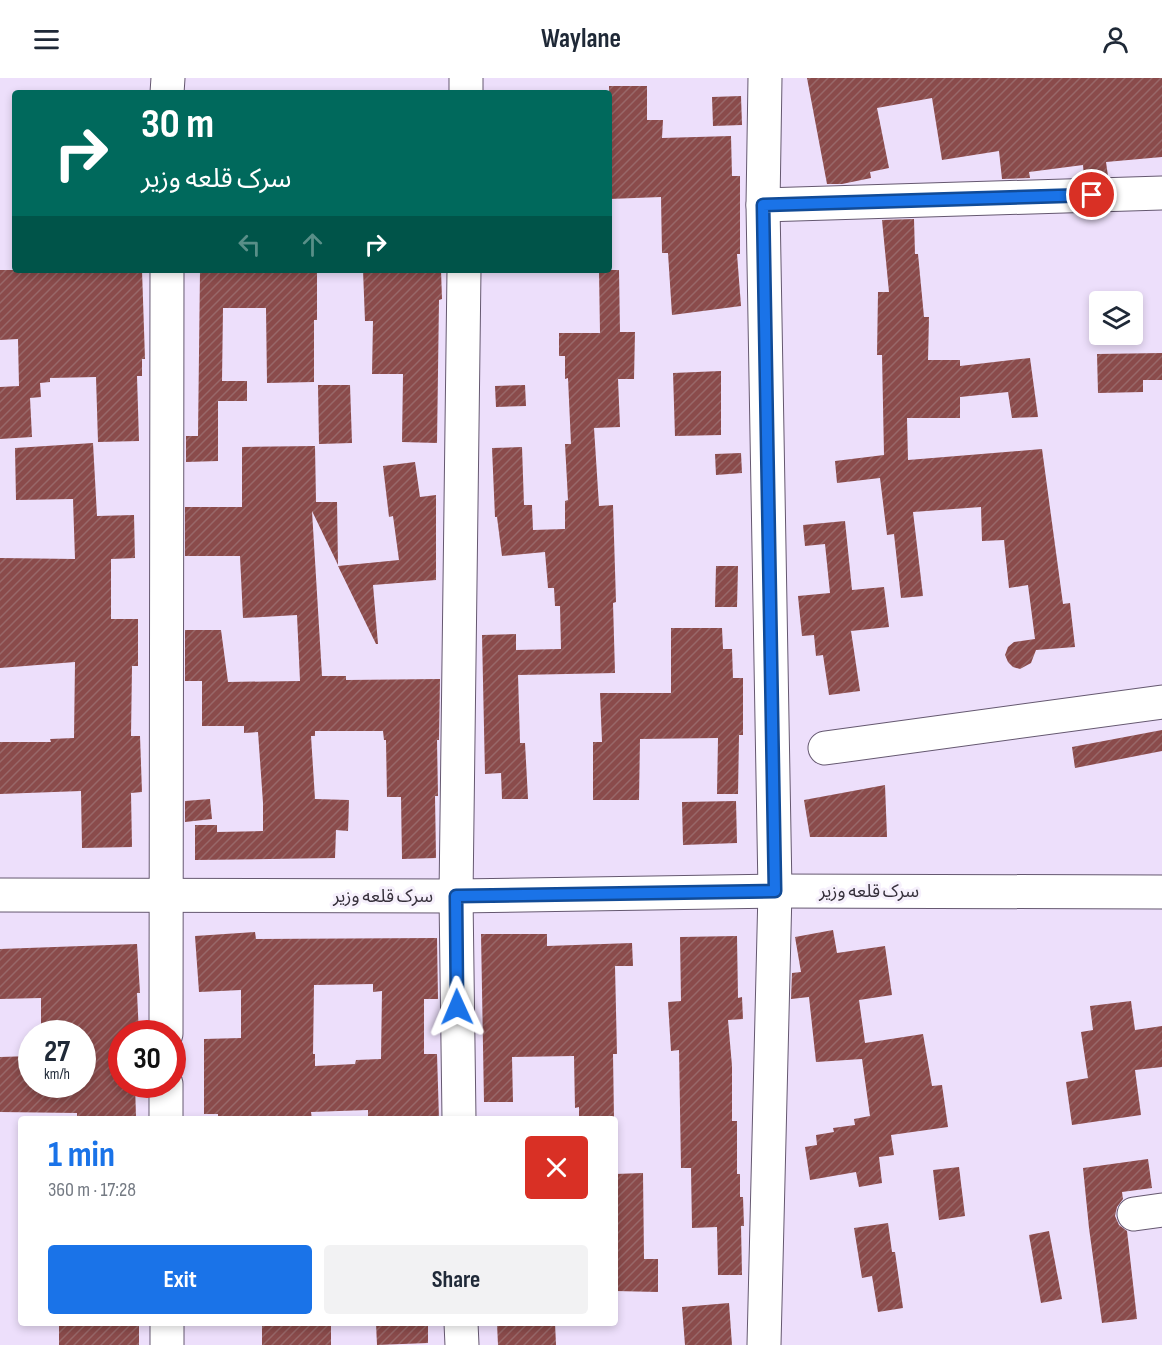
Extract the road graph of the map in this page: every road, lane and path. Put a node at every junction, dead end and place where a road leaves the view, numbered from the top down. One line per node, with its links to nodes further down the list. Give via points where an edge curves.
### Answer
1 (765, 78): 3 (street)
2 (1162, 193): 3 (street)
3 (763, 205): 8 (street)
4 (167, 273): 11 (street)
5 (464, 273): 12 (street)
6 (1162, 702): 7 (street)
7 (825, 748)
8 (775, 891): 9 (street, سرک قلعه وزیر); 12 (street, سرک قلعه وزیر); 21 (street)
9 (1162, 892)
10 (0, 895): 11 (street, سرک قلعه وزیر)
11 (165, 895): 12 (street, سرک قلعه وزیر); 13 (street)
12 (456, 896): 16 (street)
13 (166, 1020)
14 (166, 1098): 15 (street)
15 (166, 1116)
16 (459, 1116)
17 (167, 1326): 19 (street)
18 (461, 1326): 20 (street)
19 (167, 1345)
20 (462, 1345)
21 (764, 1345)

